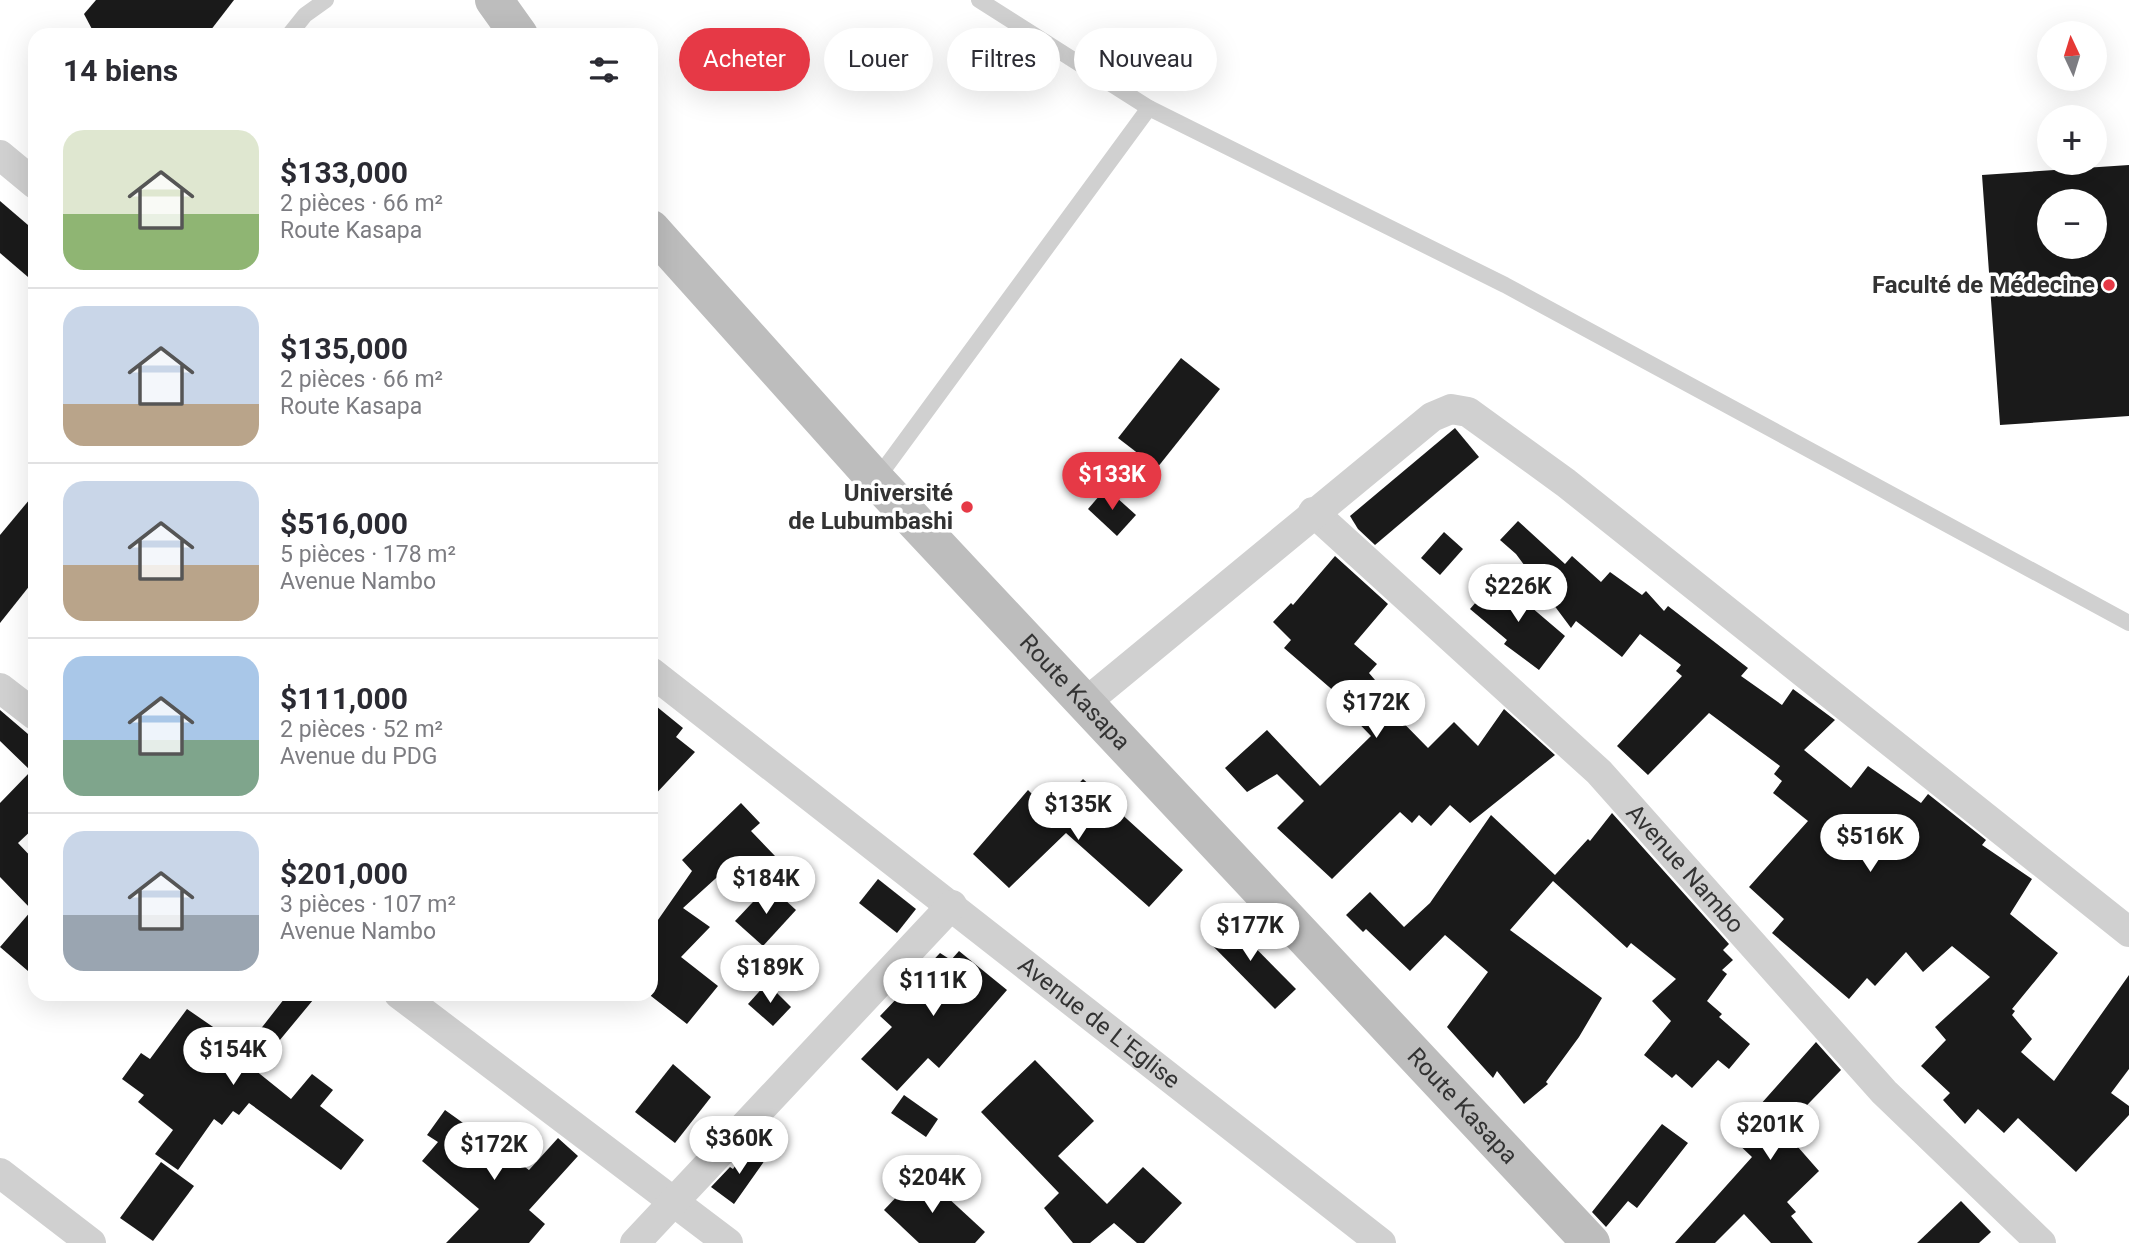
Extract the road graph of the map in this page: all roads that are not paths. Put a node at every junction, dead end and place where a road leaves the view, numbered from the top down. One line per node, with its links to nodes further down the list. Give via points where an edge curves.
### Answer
1 (326, 0): 4 (lane)
2 (494, 0): 5 (main road)
3 (979, 0): 6 (lane)
4 (295, 28)
5 (514, 28)
6 (1149, 108): 10 (lane); 12 (lane, via 1505,285)
7 (0, 155): 8 (street)
8 (28, 178)
9 (658, 237): 10 (main road, Route Kasapa)
10 (876, 480): 15 (main road, Route Kasapa)
11 (1313, 512): 15 (street); 18 (street, via 1432,417 1451,409 1468,412 1566,482); 27 (street, Avenue Nambo, via 1599,772 1884,1092)
12 (2129, 623)
13 (658, 678): 17 (street, Avenue de L'Eglise)
14 (0, 688): 16 (street)
15 (1084, 704): 26 (main road, Route Kasapa)
16 (28, 710)
17 (952, 905): 21 (street); 25 (street, Avenue de L'Eglise)
18 (2129, 932)
19 (408, 1001): 21 (street)
20 (0, 1173): 22 (street)
21 (673, 1204): 23 (street); 24 (street)
22 (91, 1243)
23 (635, 1243)
24 (728, 1243)
25 (1381, 1243)
26 (1591, 1243)
27 (2041, 1243)

